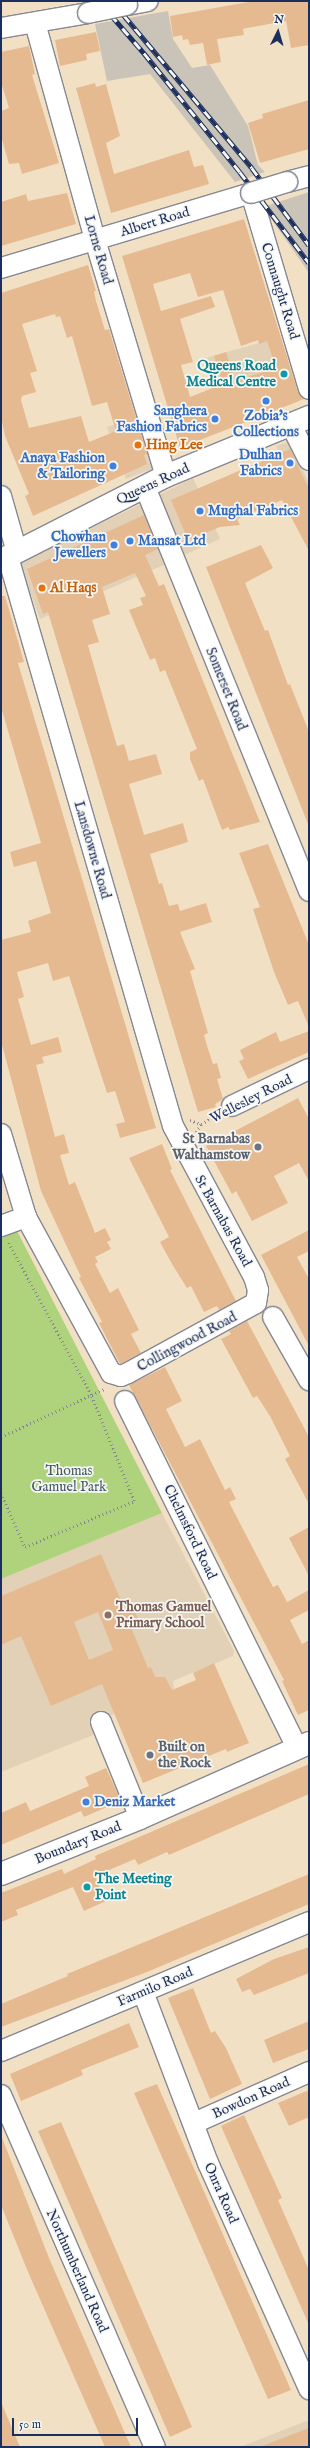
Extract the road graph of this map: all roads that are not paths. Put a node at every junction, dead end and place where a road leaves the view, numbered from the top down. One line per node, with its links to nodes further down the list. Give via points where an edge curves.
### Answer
1 (142, 2): 2 (street, bridge)
2 (35, 23): 3 (street); 6 (street, Lorne Road)
3 (1, 28)
4 (309, 176): 5 (street, Albert Road, bridge)
5 (251, 193): 6 (street, Albert Road); 8 (street, Connaught Road)
6 (95, 240): 7 (street, Albert Road); 11 (street, Lorne Road)
7 (1, 268)
8 (309, 389)
9 (300, 421): 10 (street); 11 (street, Queens Road)
10 (309, 460)
11 (166, 476): 12 (street, Queens Road)
12 (145, 487): 14 (street, Queens Road); 15 (street, Somerset Road)
13 (1, 496): 14 (street, Lansdowne Road)
14 (9, 556): 19 (street, Lansdowne Road)
15 (309, 891)
16 (309, 1069): 17 (street, Wellesley Road)
17 (232, 1106)
18 (1, 1134): 20 (street)
19 (188, 1137): 22 (street, St Barnabas Road, via 254,1277 258,1290)
20 (26, 1217): 21 (street); 22 (street, Collingwood Road, via 114,1381)
21 (5, 1234)
22 (256, 1303)
23 (273, 1317): 24 (street)
24 (309, 1380)
25 (125, 1401): 27 (street, Chelmsford Road)
26 (101, 1722): 28 (street)
27 (303, 1746): 28 (street, Boundary Road)
28 (140, 1818): 29 (street, Boundary Road)
29 (1, 1874)
30 (309, 1922): 31 (street, Farmilo Road)
31 (143, 1992): 32 (street, Farmilo Road); 35 (street, Onra Road)
32 (1, 2051)
33 (309, 2072): 35 (street, Bowdon Road)
34 (1, 2095): 37 (street, Northumberland Road)
35 (194, 2123): 36 (street, Onra Road, via 208,2163)
36 (309, 2389)
37 (155, 2447)

